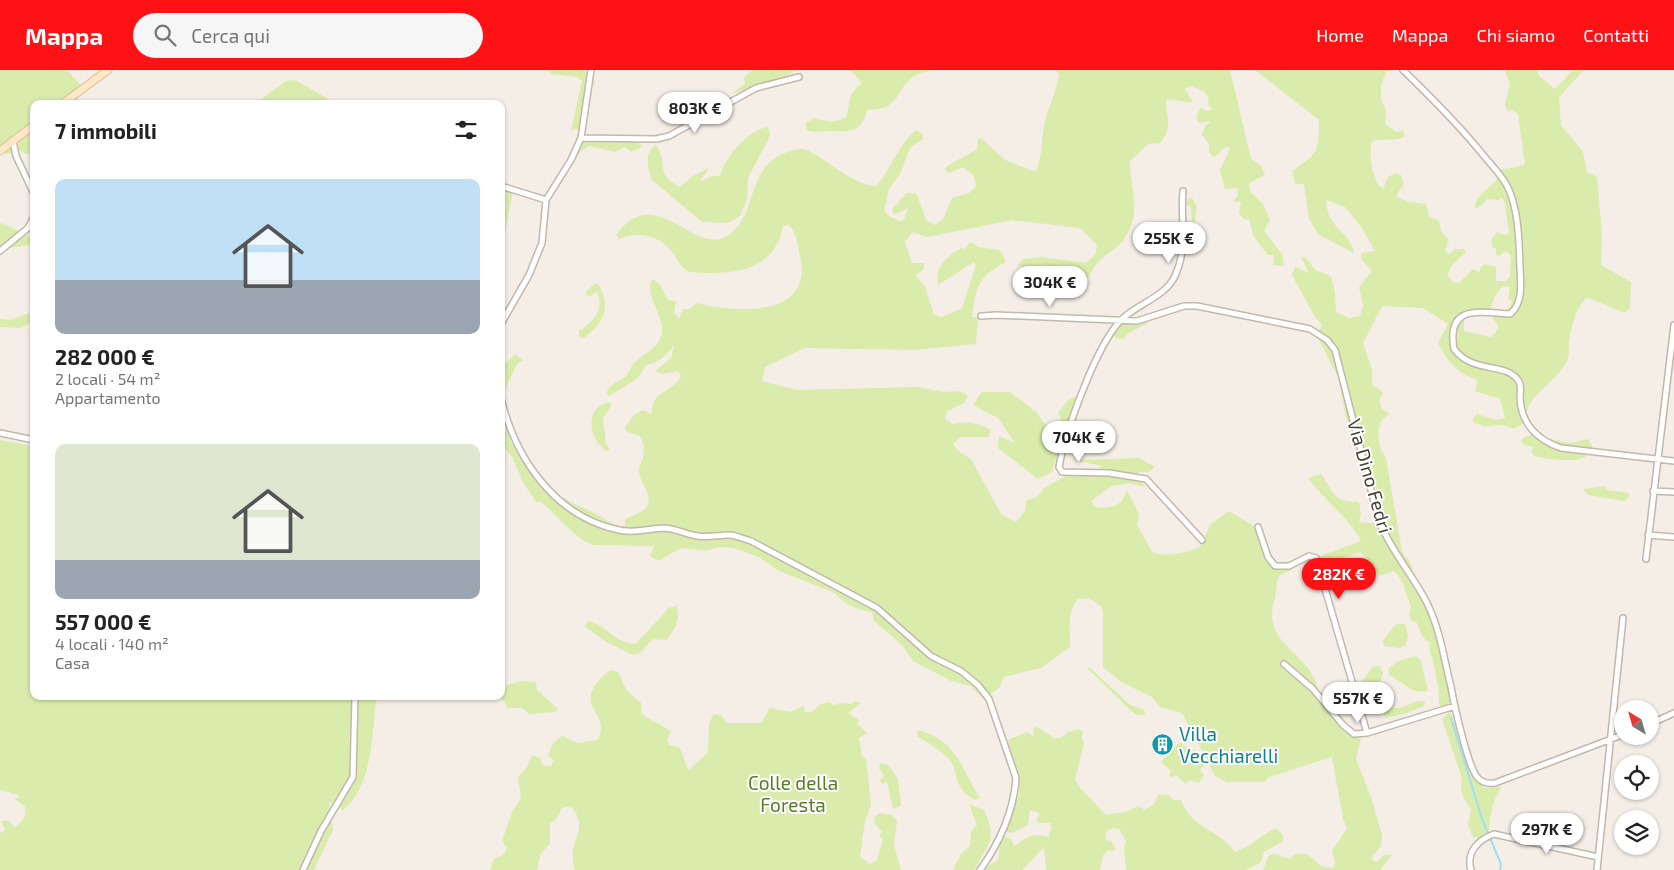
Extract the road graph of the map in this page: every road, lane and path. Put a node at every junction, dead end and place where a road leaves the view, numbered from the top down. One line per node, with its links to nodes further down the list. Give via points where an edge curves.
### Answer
1 (108, 70): 5 (main road)
2 (591, 70): 7 (street)
3 (1403, 70): 23 (street, via 1450,116 1500,176 1512,200 1521,290 1516,309 1510,314 1470,312 1459,317 1453,328 1454,349 1467,362 1509,372 1518,379 1524,416 1544,442 1561,448)
4 (799, 77): 7 (street, via 756,88 669,136 656,139)
5 (67, 100)
6 (30, 128): 8 (main road)
7 (581, 138): 13 (street)
8 (13, 140): 9 (main road); 10 (street, via 16,156)
9 (0, 151)
10 (30, 186)
11 (505, 187): 13 (street)
12 (1184, 191): 18 (street, via 1185,246 1176,274 1171,284)
13 (546, 200): 17 (street, via 542,243 529,275)
14 (30, 224): 15 (street)
15 (0, 250)
16 (981, 316): 18 (street, Via Dino Fedri)
17 (505, 317)
18 (1120, 320): 30 (street, via 1082,391 1058,467 1062,472 1109,473 1146,479); 35 (street, Via Dino Fedri, via 1137,321 1184,306 1196,306 1310,329 1327,340 1335,350 1379,521 1387,541 1412,574 1428,605 1439,636)
19 (1674, 326): 23 (street)
20 (505, 412): 43 (street, via 523,458 548,489 585,518 619,530 641,532 664,528 698,536 731,535 751,541 877,608 931,656 961,671 978,685 989,699 1016,778 1016,790 1004,829)
21 (0, 433): 22 (street)
22 (30, 439)
23 (1656, 459): 24 (street); 25 (street)
24 (1674, 461)
25 (1653, 491): 26 (street); 28 (street)
26 (1674, 492)
27 (1258, 527): 38 (street, via 1275,566 1289,566 1309,556 1316,558)
28 (1648, 535): 29 (street); 31 (street)
29 (1674, 537)
30 (1202, 540)
31 (1646, 559)
32 (1623, 618): 40 (street)
33 (1284, 664): 38 (street, via 1313,689 1349,731)
34 (355, 700): 42 (street, via 353,776)
35 (1455, 706): 38 (street); 40 (street, Via Dino Fedri, via 1475,774 1479,780 1489,784)
36 (1674, 713): 37 (street)
37 (1659, 720)
38 (1366, 733)
39 (1614, 739): 40 (street, Via Dino Fedri)
40 (1611, 740): 41 (street)
41 (1598, 857): 44 (street, via 1494,834 1481,840 1471,855); 45 (street)
42 (303, 870)
43 (980, 870)
44 (1471, 870)
45 (1596, 870)

